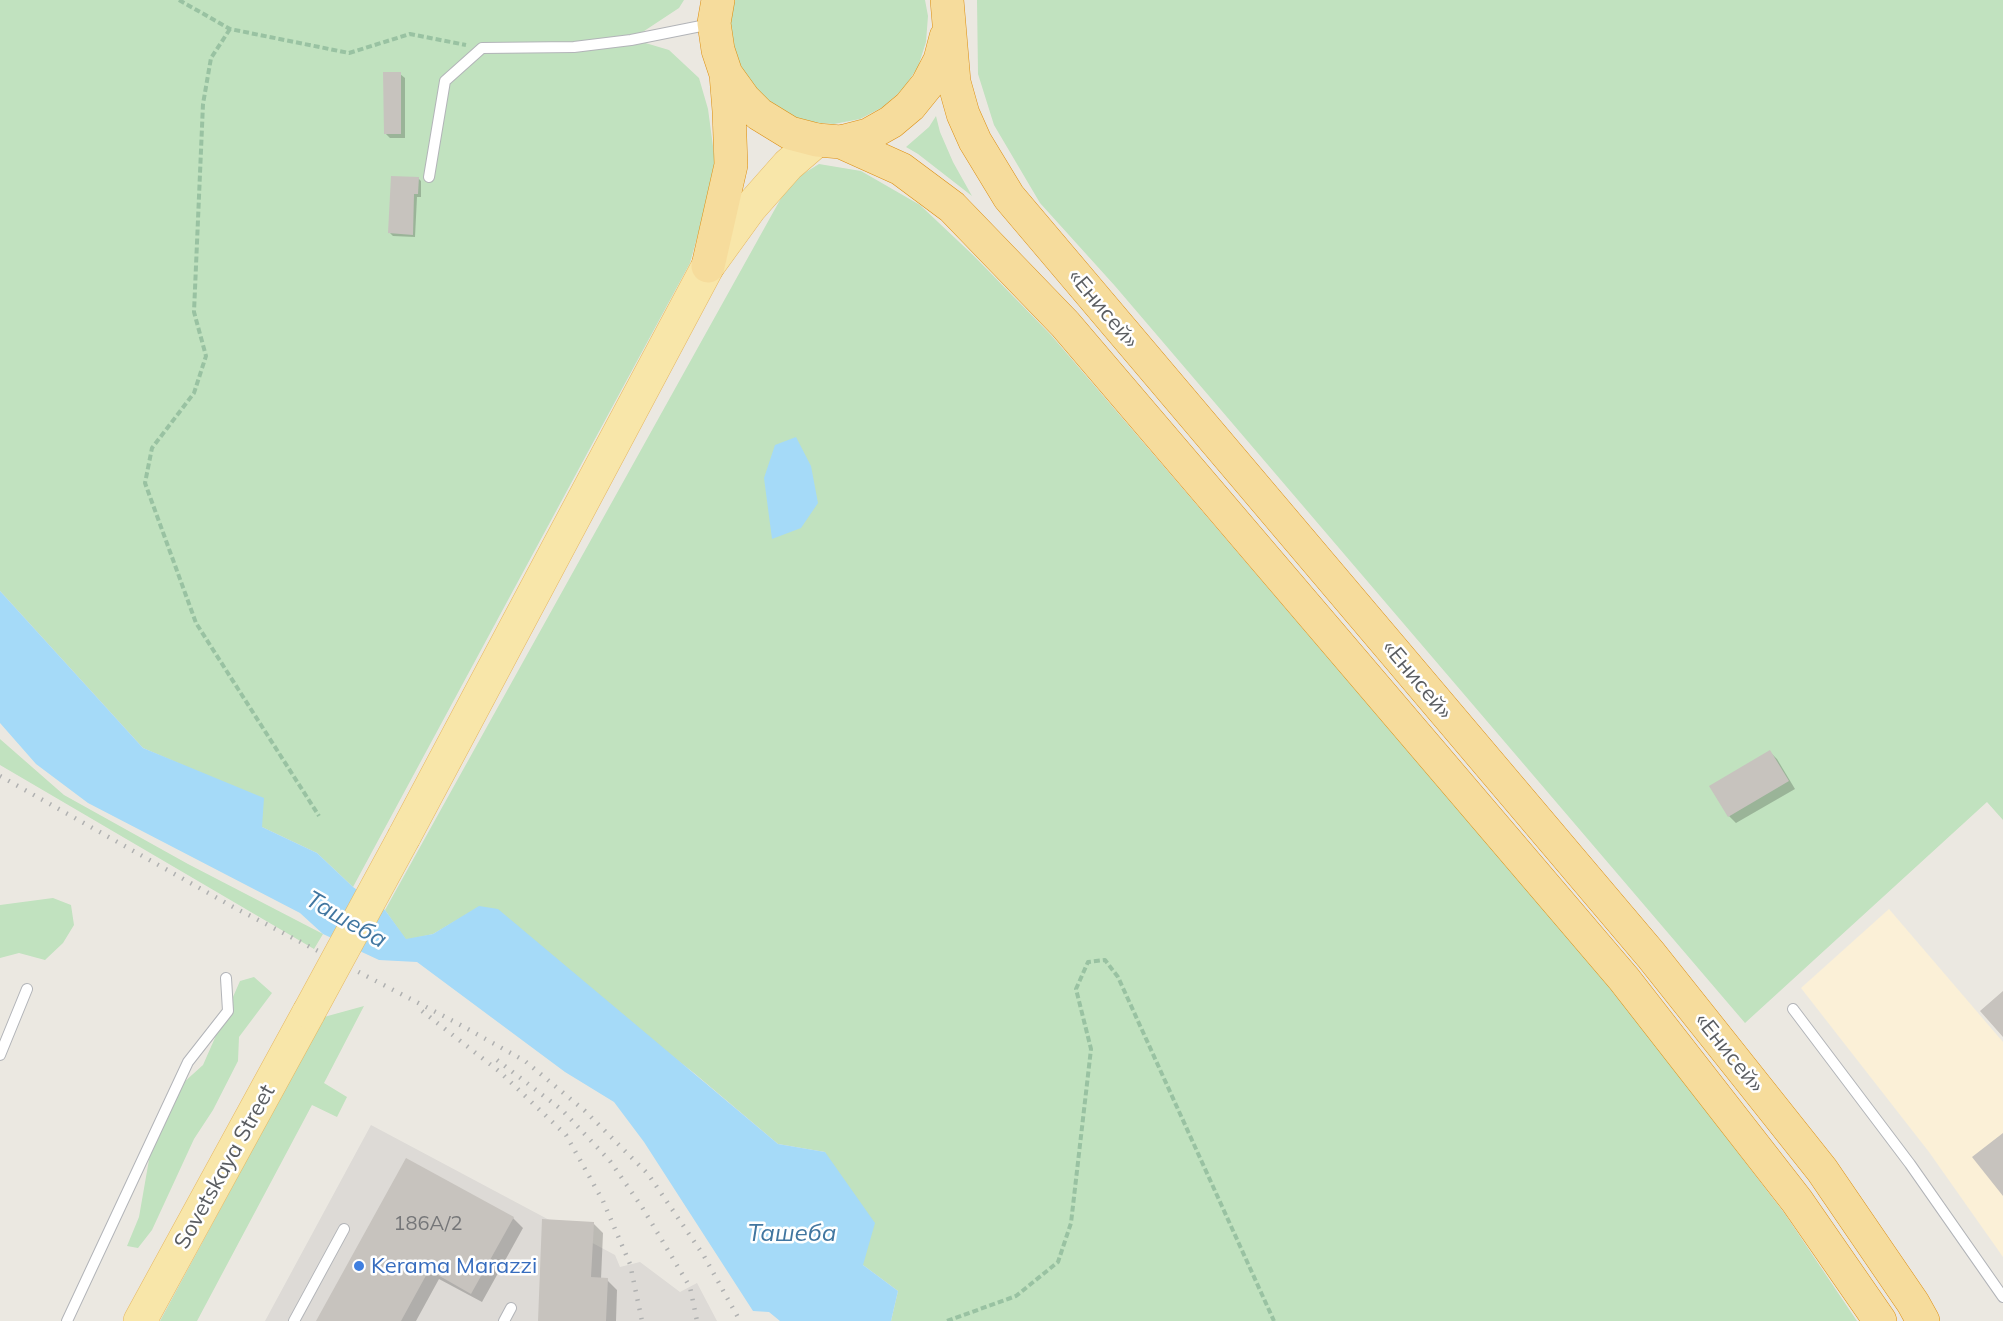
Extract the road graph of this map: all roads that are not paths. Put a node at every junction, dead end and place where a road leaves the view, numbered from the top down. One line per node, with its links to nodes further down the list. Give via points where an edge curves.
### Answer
1 (716, 12): 3 (highway, «Енисей», via 718,50); 5 (lane, via 631,40 573,47 482,48 446,81)
2 (948, 13): 4 (highway, «Енисей», via 940,60 910,106 868,135); 19 (highway, «Енисей», via 954,82 963,114 1009,197 1651,955 1822,1170)
3 (726, 74): 4 (highway, «Енисей», via 759,114 790,133); 6 (highway, via 731,165)
4 (829, 141): 6 (main road, Sovetskaya Street, via 788,165 750,208); 18 (highway, «Енисей», via 902,169 952,207 1065,324 1624,979 1797,1201)
5 (429, 177)
6 (708, 266): 15 (main road, Sovetskaya Street, bridge, via 404,837)
7 (226, 978): 14 (lane, via 228,1011 188,1062)
8 (27, 989): 10 (lane)
9 (1793, 1009): 12 (lane, via 1910,1164)
10 (0, 1055)
11 (344, 1228): 16 (lane)
12 (2003, 1297)
13 (511, 1308): 17 (lane)
14 (67, 1321)
15 (140, 1321)
16 (294, 1321)
17 (504, 1321)
18 (1880, 1321)
19 (1923, 1321)

